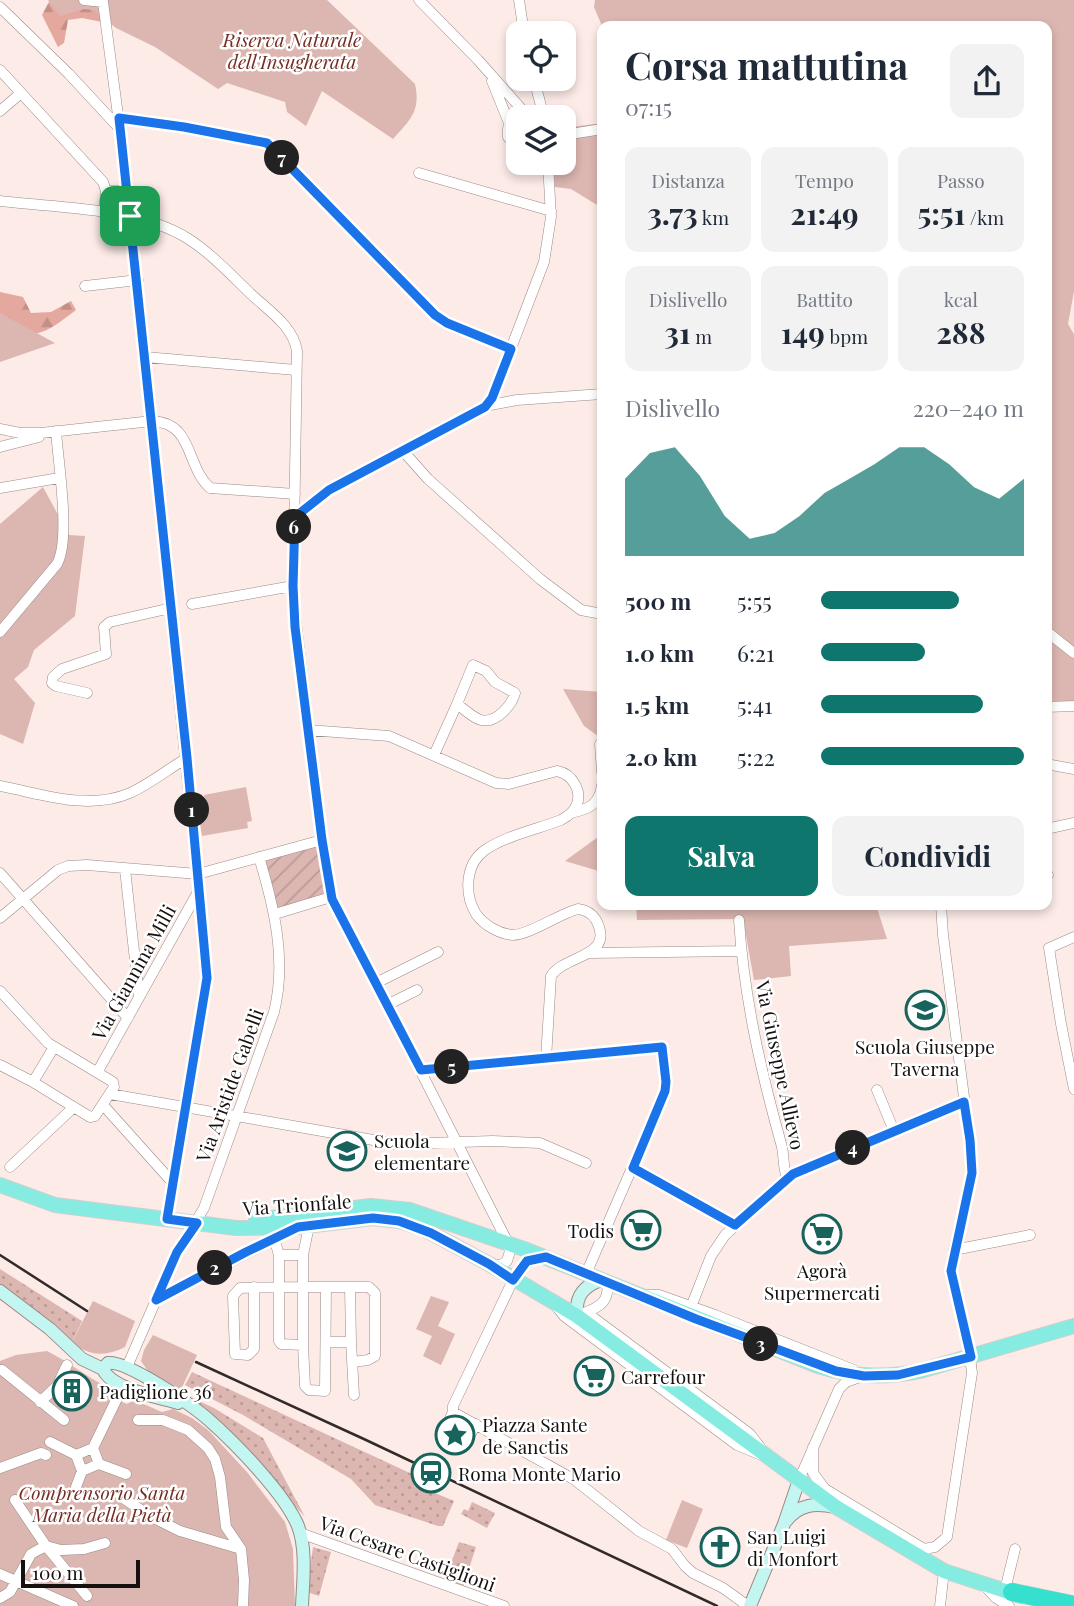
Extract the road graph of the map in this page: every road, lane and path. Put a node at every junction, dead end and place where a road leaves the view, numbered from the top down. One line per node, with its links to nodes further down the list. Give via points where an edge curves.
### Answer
1 (84, 0): 12 (street, via 103,2)
2 (419, 0): 6 (street)
3 (519, 0): 5 (street)
4 (0, 7): 12 (street)
5 (522, 21)
6 (486, 68): 9 (street); 11 (street)
7 (0, 70): 8 (street)
8 (21, 93): 10 (street); 17 (street, via 98,176)
9 (522, 105)
10 (0, 111)
11 (506, 115)
12 (119, 124): 18 (street); 25 (street, via 194,128 267,143 435,315)
13 (597, 130): 14 (street)
14 (576, 133)
15 (419, 173): 20 (street)
16 (549, 175): 20 (street)
17 (106, 191): 18 (street); 21 (street)
18 (128, 191): 22 (street)
19 (0, 201): 21 (street)
20 (551, 211): 25 (street, via 543,267)
21 (104, 213): 22 (street)
22 (130, 216): 23 (street); 27 (street, via 192,242 275,316 294,340)
23 (138, 280): 24 (street); 26 (street)
24 (85, 286)
25 (511, 349): 29 (street)
26 (145, 357): 27 (street); 30 (street)
27 (296, 369): 37 (street)
28 (597, 394): 29 (street, via 512,400)
29 (485, 407): 34 (street)
30 (152, 421): 32 (street); 37 (street, via 168,423 179,431 210,488); 41 (street)
31 (0, 429): 32 (street, via 26,434)
32 (56, 430): 33 (street); 35 (street)
33 (0, 447)
34 (404, 452): 38 (street, via 329,490); 42 (street, via 504,548 578,608)
35 (59, 478): 36 (street); 43 (street, via 63,516 60,558)
36 (0, 488)
37 (295, 494): 38 (street)
38 (295, 517): 39 (street)
39 (293, 586): 40 (street); 50 (street)
40 (192, 604)
41 (171, 608): 46 (street, via 108,623 105,654 62,669 53,677 56,686); 52 (street)
42 (597, 613)
43 (0, 632)
44 (1052, 636): 45 (street)
45 (1074, 653)
46 (87, 693)
47 (457, 704): 47 (street, via 478,719 489,720 503,712 515,693 473,665); 51 (street)
48 (1052, 706): 49 (street)
49 (1074, 706)
50 (308, 730): 51 (street, via 380,733); 60 (street)
51 (435, 755): 57 (street, via 499,784 564,773 577,791)
52 (187, 758): 55 (street, via 112,799 70,800); 64 (street)
53 (1052, 765): 54 (street)
54 (1074, 769)
55 (0, 786)
56 (597, 800): 57 (street, via 586,810)
57 (571, 813): 75 (street, via 484,851 471,871 468,891 481,920 510,934 575,910 588,912 600,934)
58 (1074, 823): 59 (street)
59 (1052, 828)
60 (322, 840): 61 (street); 66 (street)
61 (259, 858): 64 (street); 69 (street, Via Aristide Gabelli)
62 (125, 869): 64 (street); 67 (street, via 68,866); 79 (street)
63 (0, 873): 67 (street)
64 (198, 874): 65 (street)
65 (199, 890): 79 (street, Via Giannina Milli); 93 (street, via 207,978)
66 (331, 897): 69 (street); 76 (street)
67 (24, 898): 70 (street); 81 (street)
68 (943, 910): 91 (street)
69 (275, 915): 95 (street, Via Aristide Gabelli, via 277,999)
70 (0, 918)
71 (739, 920): 73 (street, Via Giuseppe Allievo)
72 (1074, 937): 88 (street, via 1049,948)
73 (741, 951): 75 (street); 101 (street, Via Giuseppe Allievo, via 763,1081)
74 (438, 952): 76 (street)
75 (591, 953): 83 (street, via 562,965 551,976)
76 (376, 983): 80 (street)
77 (417, 990): 80 (street)
78 (0, 991): 82 (street)
79 (139, 997): 81 (street, Via Giannina Milli)
80 (387, 1005): 85 (street)
81 (128, 1018): 86 (street, Via Giannina Milli)
82 (54, 1047): 86 (street); 87 (street)
83 (546, 1059): 85 (street); 100 (street, via 662,1047 665,1091)
84 (0, 1065): 87 (street)
85 (421, 1070): 97 (street)
86 (98, 1071): 90 (street, via 113,1082)
87 (33, 1082): 94 (street)
88 (1074, 1089)
89 (877, 1090): 96 (street)
90 (110, 1094): 92 (street); 93 (street)
91 (964, 1102): 96 (street); 112 (street, via 972,1173)
92 (103, 1105): 94 (street, via 93,1118); 102 (street)
93 (186, 1107): 95 (street); 102 (street)
94 (74, 1108): 99 (street)
95 (238, 1116): 97 (street, via 396,1144); 105 (street, Via Aristide Gabelli)
96 (894, 1131): 101 (street)
97 (457, 1143): 98 (street, via 540,1143); 111 (street)
98 (586, 1163)
99 (10, 1167)
100 (633, 1168): 106 (street); 118 (street)
101 (787, 1178): 106 (street, Via Giuseppe Allievo)
102 (173, 1183): 104 (street)
103 (0, 1185): 104 (main road, Via Trionfale, via 55,1205)
104 (167, 1219): 105 (main road, Via Trionfale)
105 (197, 1223): 107 (main road, Via Trionfale); 119 (street, Via Aristide Gabelli)
106 (735, 1225): 133 (street, Via Giuseppe Allievo, via 715,1249)
107 (227, 1226): 108 (main road, Via Trionfale); 111 (main road, Via Trionfale, via 383,1206 428,1215)
108 (304, 1226): 110 (street); 114 (street); 117 (main road, Via Trionfale, via 373,1218 399,1221)
109 (1030, 1235): 112 (street)
110 (274, 1238): 113 (street); 127 (street)
111 (508, 1244): 115 (main road, Via Trionfale); 117 (street, via 508,1261)
112 (954, 1250): 139 (street, via 952,1276)
113 (279, 1255): 114 (street); 123 (street)
114 (303, 1255): 124 (street)
115 (546, 1257): 116 (street); 118 (main road, Via Trionfale)
116 (527, 1261): 120 (street); 128 (street)
117 (489, 1264): 120 (main road, Via Trionfale)
118 (586, 1274): 121 (main road, Via Trionfale)
119 (166, 1277): 127 (street); 131 (street, Via Aristide Gabelli)
120 (513, 1280): 128 (main road, Via Trionfale); 152 (street)
121 (604, 1281): 130 (main road, Via Trionfale); 134 (street, via 606,1299); 134 (street, via 587,1287 579,1296)
122 (254, 1287): 122 (street, via 240,1288 233,1296 233,1348 237,1355 250,1355 254,1349); 123 (street)
123 (277, 1287): 124 (street); 138 (street, via 279,1341)
124 (303, 1287): 125 (street); 138 (street)
125 (326, 1287): 126 (street); 136 (street)
126 (351, 1287): 137 (street); 140 (street, via 369,1287 374,1293 375,1356)
127 (177, 1288): 131 (street)
128 (529, 1289): 132 (main road, Via Trionfale)
129 (0, 1291): 143 (street, via 85,1361)
130 (637, 1294): 133 (street, Via Trionfale, via 659,1295); 146 (main road, Via Trionfale, via 818,1366)
131 (156, 1300): 142 (street, Via Aristide Gabelli)
132 (556, 1303): 134 (main road, Via Trionfale); 161 (street, via 564,1316 653,1384 740,1447)
133 (691, 1307): 146 (street, Via Trionfale)
134 (582, 1314): 161 (main road, Via Trionfale)
135 (1074, 1326): 139 (main road, Via Trionfale)
136 (326, 1342): 137 (street); 138 (street, via 325,1391 305,1386)
137 (351, 1342): 140 (street)
138 (303, 1346)
139 (971, 1357): 146 (main road, Via Trionfale, via 915,1372); 172 (street, via 949,1532 938,1546 924,1549)
140 (353, 1362): 149 (street)
141 (67, 1365): 150 (street, via 57,1386)
142 (127, 1367): 143 (street, via 110,1363); 145 (street)
143 (103, 1369): 147 (street)
144 (0, 1370): 150 (street)
145 (143, 1374): 148 (street); 151 (street)
146 (864, 1376): 157 (street, via 842,1385)
147 (123, 1386): 148 (street); 158 (street)
148 (141, 1392): 151 (street)
149 (354, 1395)
150 (40, 1402): 153 (street)
151 (188, 1406): 173 (street, via 212,1423 249,1462 290,1512)
152 (453, 1412): 155 (street); 155 (street, via 441,1439 465,1444)
153 (64, 1420)
154 (138, 1420): 177 (street, via 163,1420 188,1430 208,1448 220,1476 226,1527)
155 (476, 1424): 190 (street, via 575,1479 639,1531 677,1552 693,1573)
156 (50, 1442): 160 (street)
157 (813, 1447): 166 (street); 172 (street, via 813,1473 822,1486)
158 (93, 1448): 160 (street); 162 (street)
159 (46, 1455): 163 (street)
160 (76, 1455): 164 (street)
161 (766, 1457): 166 (main road, Via Trionfale)
162 (99, 1464): 164 (street); 165 (street)
163 (0, 1468)
164 (82, 1471): 167 (street)
165 (126, 1475)
166 (799, 1480): 170 (main road, Via Trionfale); 171 (street)
167 (76, 1487)
168 (120, 1496): 177 (street, via 180,1531)
169 (15, 1500): 175 (street)
170 (836, 1507): 171 (street, via 804,1506); 176 (main road, Via Trionfale)
171 (784, 1524): 190 (street)
172 (892, 1530): 176 (street)
173 (300, 1533): 188 (street); 189 (street, Via Cesare Castiglioni)
174 (105, 1544): 175 (street, via 61,1550)
175 (46, 1546): 181 (street, via 31,1554); 182 (street)
176 (902, 1548): 179 (main road, Via Trionfale)
177 (241, 1549): 187 (street)
178 (1015, 1549): 183 (street)
179 (944, 1572): 183 (main road, Via Trionfale); 191 (street)
180 (0, 1574): 181 (street)
181 (16, 1579): 184 (street, via 10,1592); 186 (street)
182 (87, 1595)
183 (1009, 1596): 185 (highway); 192 (main road); 193 (main road, Via Trionfale)
184 (0, 1598)
185 (1074, 1605)
186 (73, 1606)
187 (243, 1606)
188 (302, 1606)
189 (504, 1606)
190 (749, 1606)
191 (940, 1606)
192 (1031, 1606)
193 (1048, 1606)

